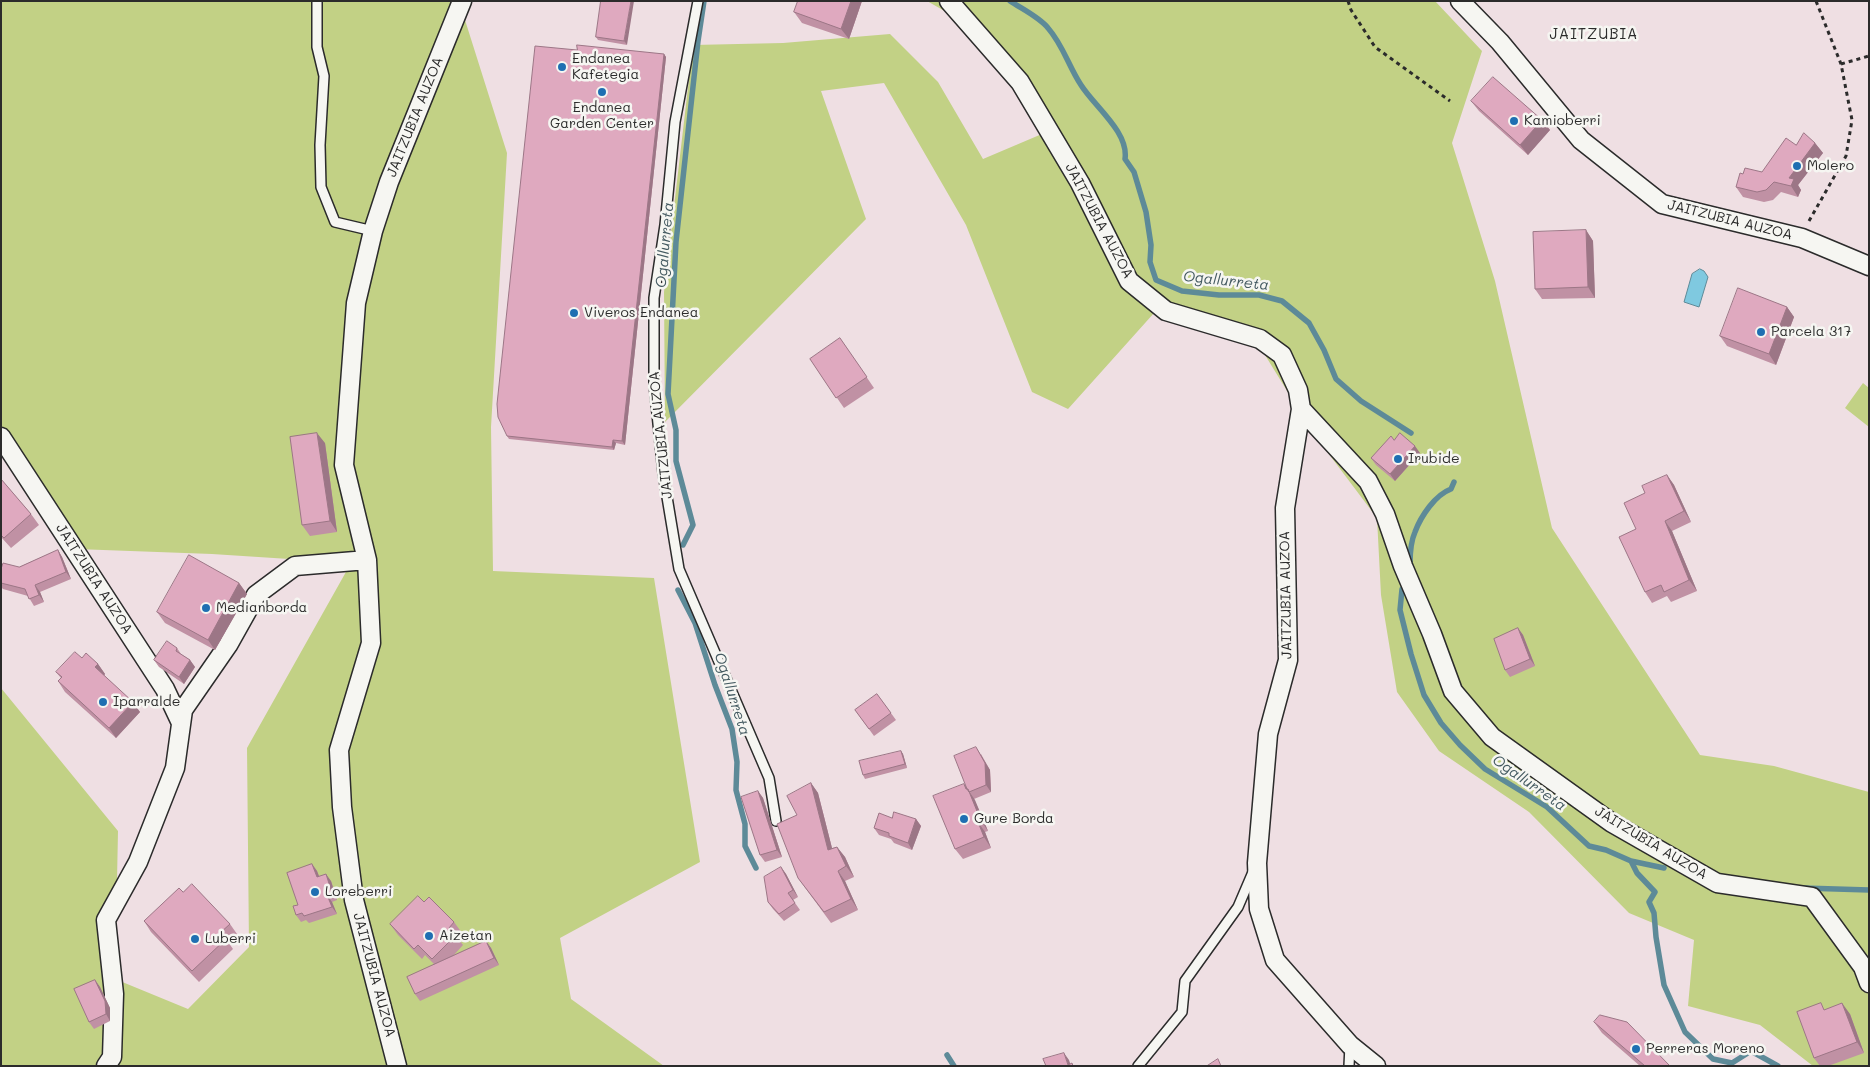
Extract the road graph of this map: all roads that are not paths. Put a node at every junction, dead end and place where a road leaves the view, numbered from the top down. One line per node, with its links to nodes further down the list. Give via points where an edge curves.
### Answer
1 (317, 1): 6 (lane, via 317,47 324,76 321,187 335,222)
2 (462, 1): 6 (street, JAITZUBIA AUZOA, via 389,182)
3 (698, 1): 12 (lane, JAITZUBIA AUZOA, via 675,122 654,298 654,384 663,473 679,569 769,778)
4 (950, 1): 8 (street, JAITZUBIA AUZOA, via 1020,82 1080,183 1129,281 1166,311 1260,339 1282,356 1298,390)
5 (1460, 1): 7 (street, JAITZUBIA AUZOA, via 1500,42 1581,140 1662,204 1802,238)
6 (373, 231): 10 (street, JAITZUBIA AUZOA, via 356,303 344,464)
7 (1869, 266)
8 (1301, 409): 13 (street, JAITZUBIA AUZOA, via 1284,508 1288,660 1268,734); 14 (street, JAITZUBIA AUZOA, via 1368,482 1385,514 1453,691 1492,737 1612,824 1717,883 1812,897 1863,966)
9 (1, 437): 11 (street, JAITZUBIA AUZOA, via 165,689)
10 (367, 560): 11 (street, via 295,566 256,595 228,645 183,710); 17 (street, JAITZUBIA AUZOA, via 371,643 339,750 342,807 354,900)
11 (181, 723): 16 (street, via 175,768 138,862 106,920 114,994 112,1057)
12 (776, 821)
13 (1257, 863): 15 (street, JAITZUBIA AUZOA, via 1259,908 1275,960); 18 (lane, via 1238,907 1185,981 1182,1012)
14 (1869, 983)
15 (1350, 1045): 19 (lane); 20 (street, JAITZUBIA AUZOA)
16 (106, 1066)
17 (397, 1066)
18 (1138, 1066)
19 (1349, 1066)
20 (1376, 1066)

